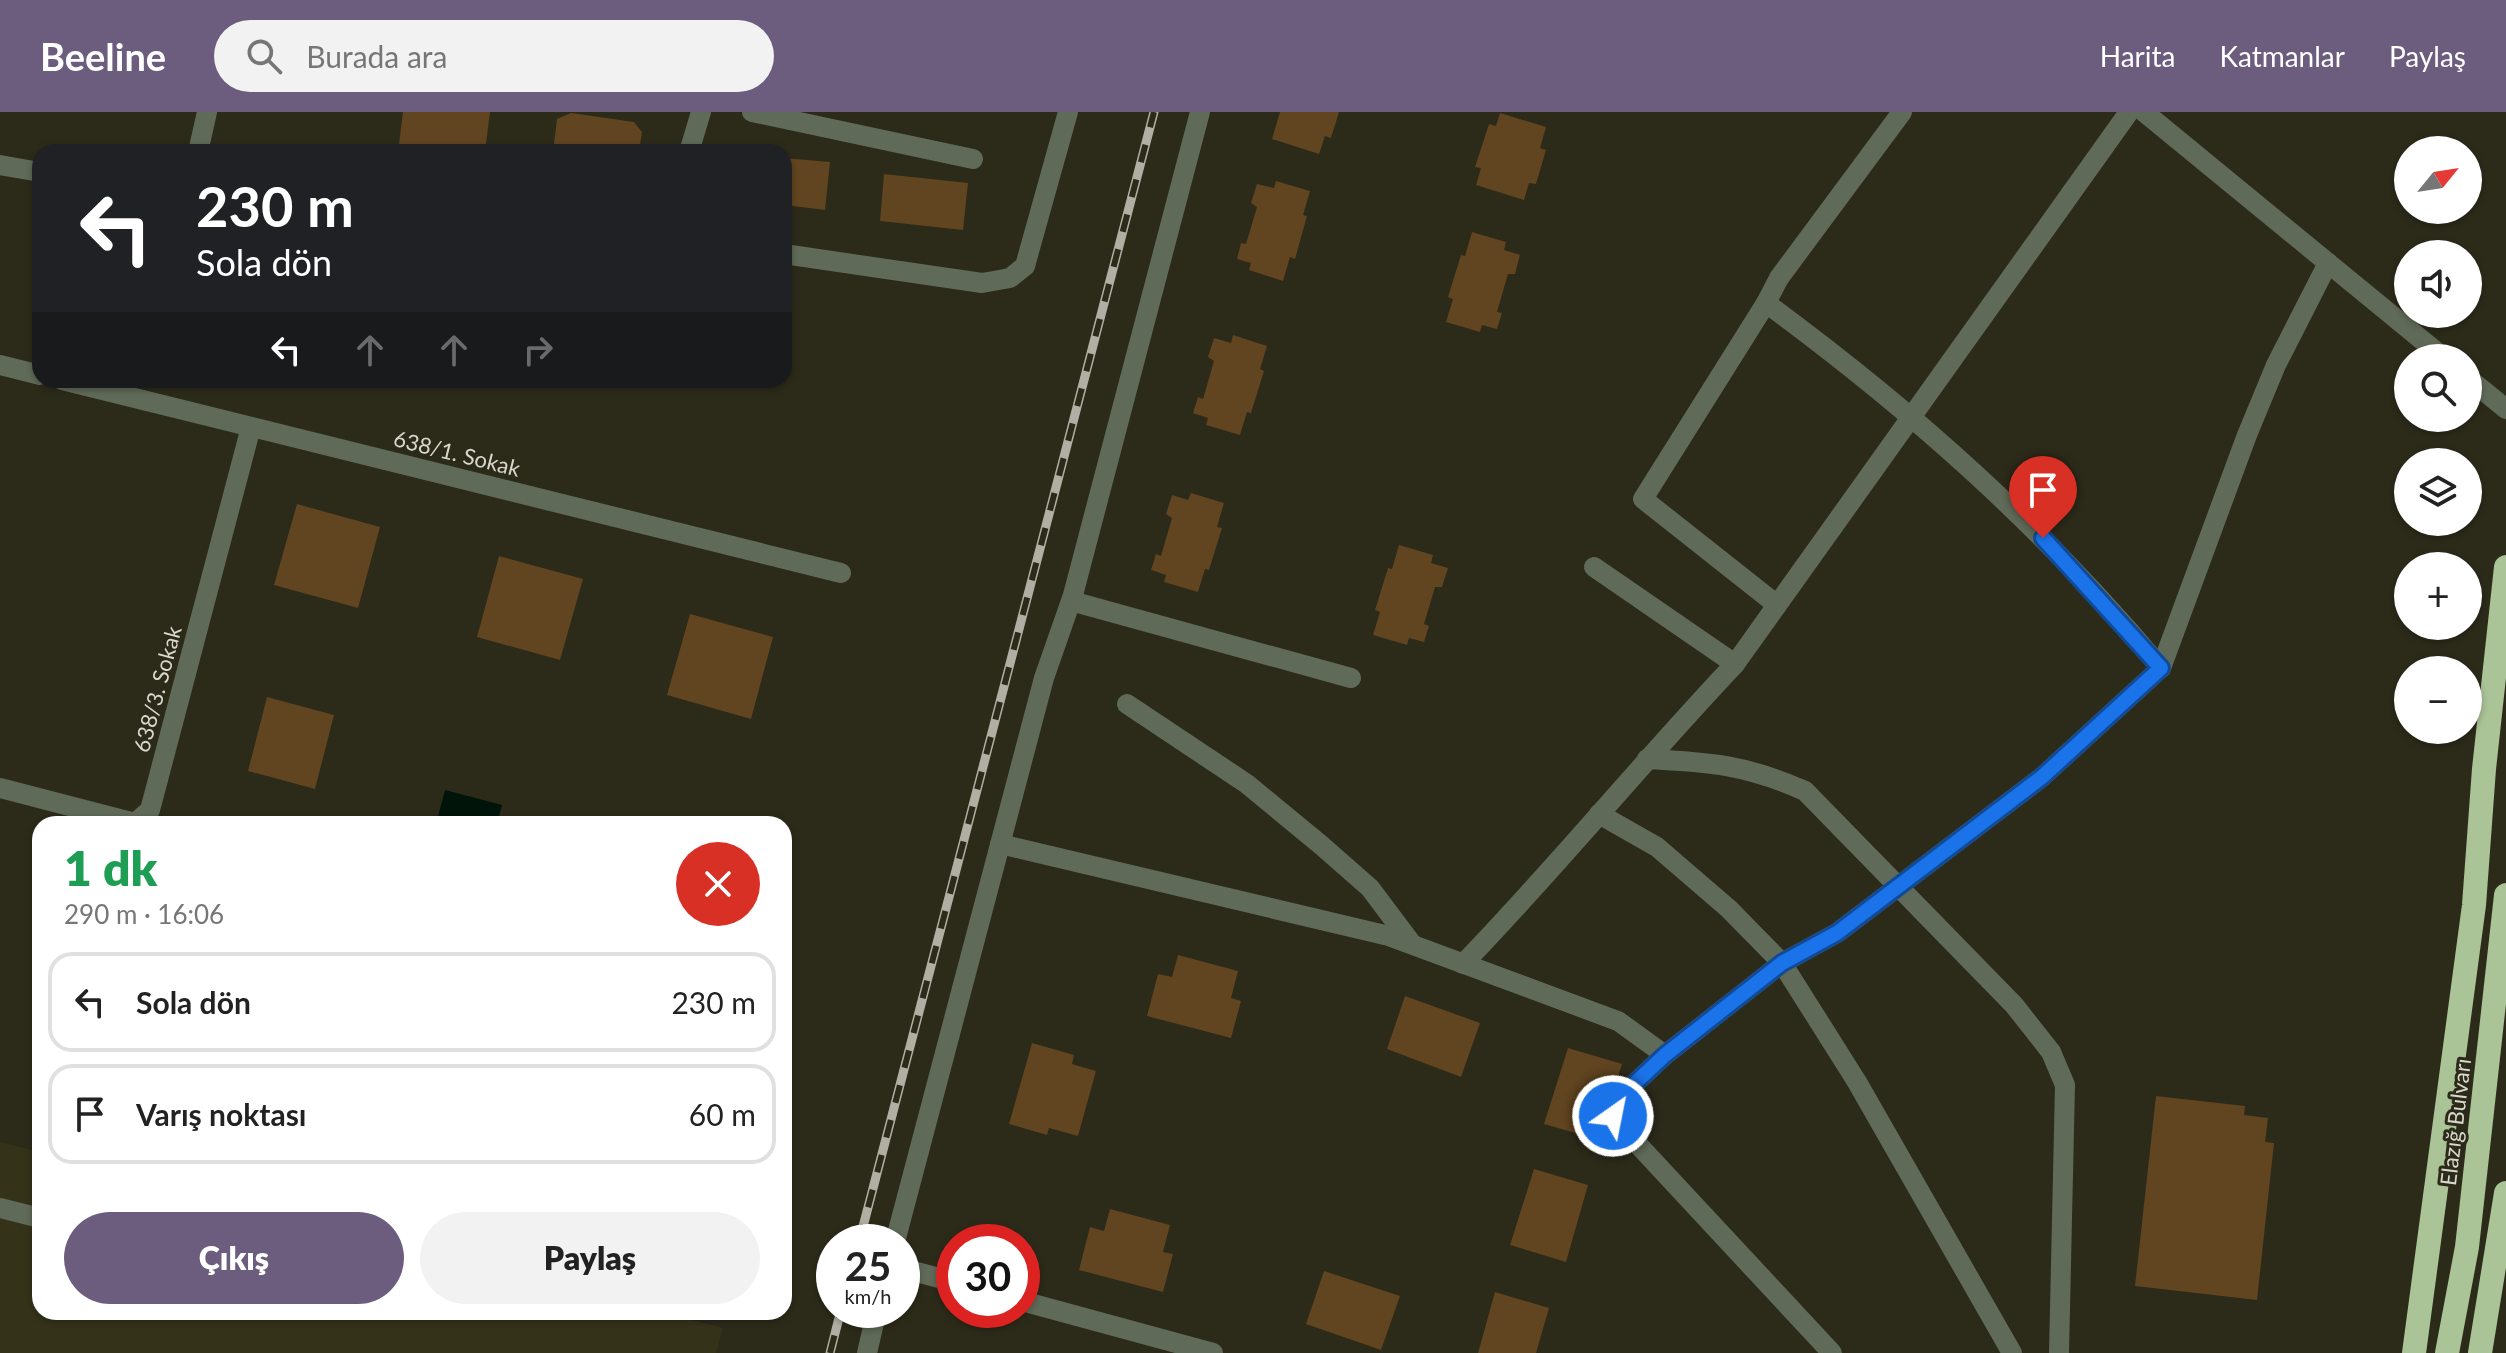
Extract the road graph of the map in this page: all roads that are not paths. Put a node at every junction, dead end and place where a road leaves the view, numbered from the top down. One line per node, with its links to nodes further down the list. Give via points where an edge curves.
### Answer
1 (207, 112): 9 (street)
2 (701, 112): 10 (street)
3 (752, 112): 11 (street)
4 (1068, 112): 14 (street, via 1025,266 1010,278 982,283)
5 (1200, 112): 28 (street)
6 (1902, 112): 16 (street)
7 (2129, 112): 23 (street)
8 (2144, 112): 15 (street)
9 (200, 144)
10 (691, 144)
11 (973, 159)
12 (0, 165): 13 (street)
13 (32, 171)
14 (792, 255)
15 (2328, 263): 17 (street); 31 (street, via 2247,435)
16 (1766, 303): 23 (street); 29 (street, via 1643,499)
17 (2427, 344)
18 (0, 365): 19 (street)
19 (32, 373)
20 (94, 388): 24 (street, 638/1. Sokak)
21 (2482, 389): 22 (street)
22 (2506, 409)
23 (1912, 416): 29 (street); 31 (street, via 2064,558)
24 (251, 427): 27 (street, 638/1. Sokak); 38 (street, 638/3. Sokak, via 150,810)
25 (1594, 567): 30 (street)
26 (2506, 567): 57 (highway, via 2474,905)
27 (841, 573)
28 (1071, 601): 32 (street); 39 (street, via 1044,678)
29 (1777, 605): 30 (street)
30 (1735, 664): 34 (street)
31 (2161, 668): 40 (street, via 2042,777)
32 (1351, 678)
33 (1127, 704): 42 (street, via 1247,784 1321,845 1370,888)
34 (1647, 759): 36 (street); 40 (street, via 1721,763 1773,776 1805,791)
35 (0, 788): 37 (street, 638/3. Sokak)
36 (1599, 814): 43 (street, via 1657,847); 44 (street)
37 (108, 816)
38 (143, 816)
39 (1000, 844): 42 (street); 49 (street)
40 (1897, 887): 43 (street, via 1837,933); 56 (street, via 2014,1005 2051,1052 2065,1085)
41 (2506, 895): 58 (highway, Elazığ Bulvarı, via 2467,1247)
42 (1413, 945): 44 (street)
43 (1782, 963): 45 (street); 55 (street, via 1857,1082)
44 (1463, 964): 45 (street, via 1618,1021)
45 (1665, 1055): 54 (street, via 1614,1103 1613,1116)
46 (2506, 1193): 59 (highway)
47 (0, 1208): 48 (street)
48 (32, 1216)
49 (900, 1224)
50 (1040, 1306): 53 (street)
51 (873, 1328): 52 (street)
52 (867, 1353)
53 (1213, 1353)
54 (1832, 1353)
55 (2012, 1353)
56 (2059, 1353)
57 (2414, 1353)
58 (2447, 1353)
59 (2480, 1353)

